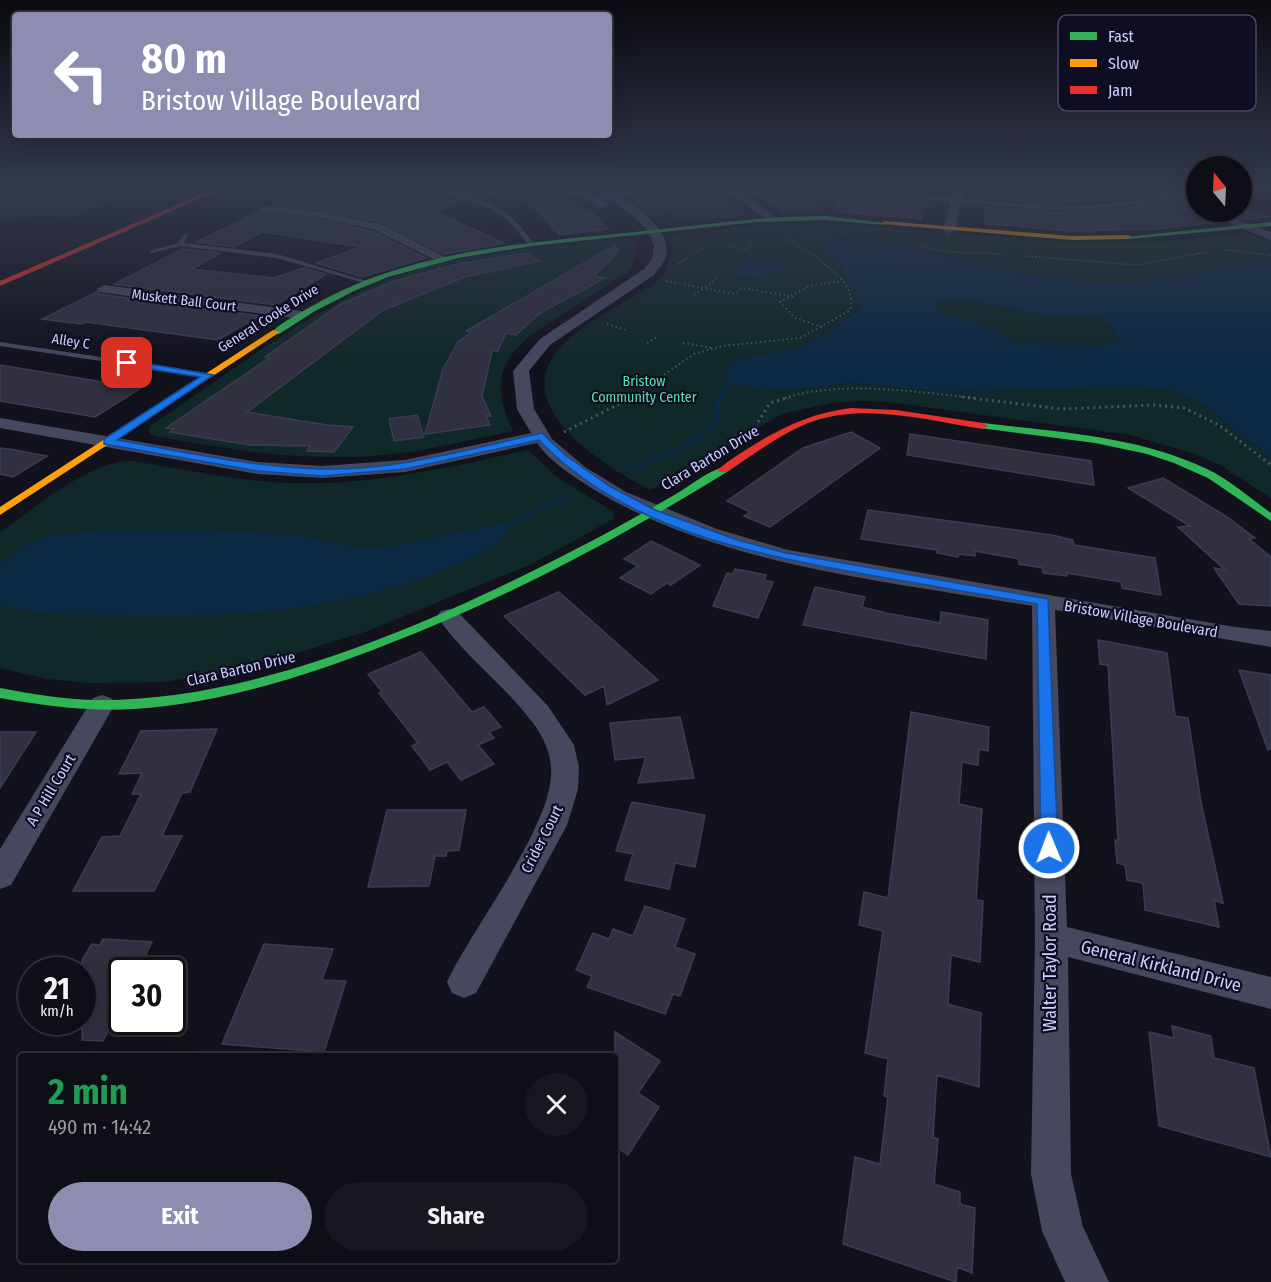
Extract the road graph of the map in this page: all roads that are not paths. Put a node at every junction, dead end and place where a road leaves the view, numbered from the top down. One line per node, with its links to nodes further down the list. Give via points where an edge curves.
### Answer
1 (60, 246): 11 (main road)
2 (88, 246): 13 (main road)
3 (173, 246): 9 (lane)
4 (195, 246): 12 (lane, via 277,256)
5 (417, 246): 10 (street)
6 (521, 246): 10 (main road, General Cooke Drive)
7 (643, 246): 14 (street, via 645,263)
8 (661, 246): 14 (street, Bristow Village Boulevard, via 659,263)
9 (152, 251)
10 (443, 259): 12 (main road, General Cooke Drive)
11 (0, 271)
12 (367, 282): 16 (main road, General Cooke Drive)
13 (0, 284)
14 (633, 284): 20 (street, Bristow Village Boulevard, via 550,338 525,365 520,383 522,397)
15 (104, 289): 16 (street, Muskett Ball Court)
16 (301, 315): 18 (main road, General Cooke Drive)
17 (0, 344): 18 (lane, Alley C)
18 (208, 375): 21 (main road, General Cooke Drive)
19 (0, 423): 21 (street)
20 (544, 439): 21 (street, via 405,466 322,472 258,468); 23 (street, Bristow Village Boulevard, via 582,474)
21 (108, 442): 22 (main road, General Cooke Drive)
22 (0, 512)
23 (651, 512): 24 (main road, Clara Barton Drive, via 802,422 860,411 1150,451 1211,475); 25 (street, Bristow Village Boulevard, via 733,543 786,556); 26 (main road, Clara Barton Drive, via 559,565)
24 (1271, 518)
25 (1043, 601): 27 (street, Bristow Village Boulevard); 31 (street, Walter Taylor Road)
26 (449, 616): 29 (main road, Clara Barton Drive, via 276,680 181,699); 32 (street, Crider Court, via 539,712 560,745 565,767 564,789 555,818)
27 (1271, 639)
28 (0, 693): 29 (main road, Clara Barton Drive, via 53,702)
29 (102, 704): 30 (street, A P Hill Court)
30 (0, 876)
31 (1051, 938): 33 (street, General Kirkland Drive); 34 (street, Walter Taylor Road, via 1051,1174 1063,1231)
32 (464, 982)
33 (1271, 993)
34 (1087, 1282)

